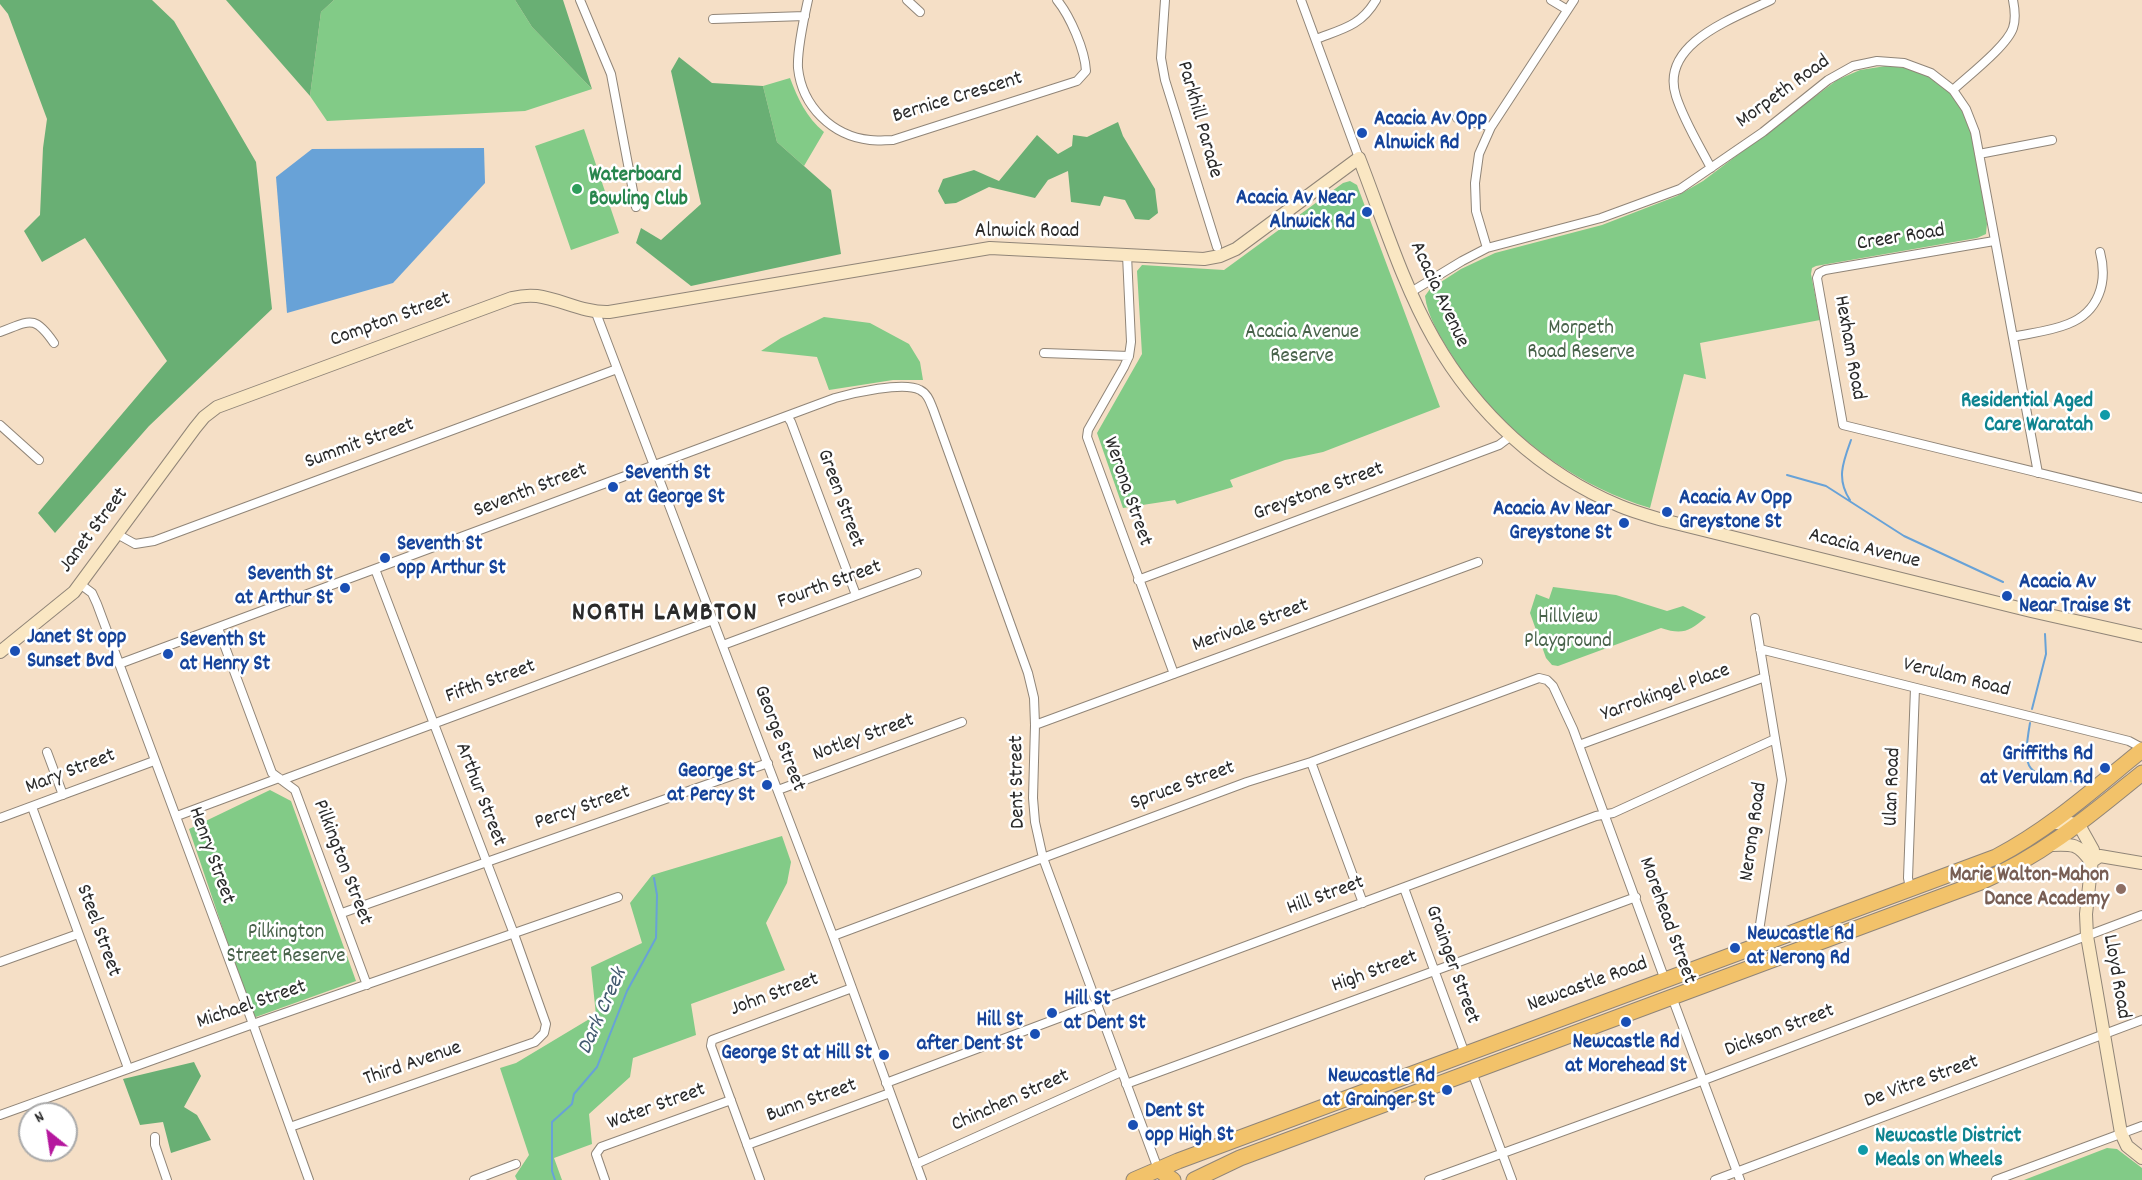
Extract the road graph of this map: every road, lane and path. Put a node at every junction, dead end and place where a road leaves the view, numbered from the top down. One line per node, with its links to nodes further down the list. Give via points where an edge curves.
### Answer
1 (580, 0): 24 (street, via 611,74)
2 (808, 0): 14 (street, Bernice Crescent)
3 (907, 0): 13 (street)
4 (1057, 0): 14 (street, Bernice Crescent, via 1079,41 1086,71 1077,81 893,140 848,135 814,110 802,90 798,66)
5 (1165, 0): 26 (street, Parkhill Parade, via 1161,58 1165,80)
6 (1301, 0): 16 (street, Acacia Avenue)
7 (1376, 0): 16 (street, via 1370,12 1355,24)
8 (1551, 0): 12 (street)
9 (1574, 0): 12 (street)
10 (1771, 0): 23 (street, via 1700,36 1683,52 1675,72 1676,94)
11 (2013, 0): 17 (street, via 2013,30)
12 (1566, 9): 19 (street)
13 (920, 12)
14 (805, 16): 15 (street)
15 (713, 19)
16 (1316, 39): 22 (street, Acacia Avenue)
17 (1953, 90): 21 (street, Morpeth Road, via 1966,109); 23 (street, Morpeth Road, via 1931,73 1904,63 1877,61 1853,66 1828,80)
18 (1457, 118): 19 (street)
19 (1491, 127): 27 (street, via 1479,154 1475,183 1476,212)
20 (2052, 140): 21 (street)
21 (1979, 154): 25 (street, Morpeth Road)
22 (1359, 158): 29 (street, Alnwick Road, via 1236,249 1220,256 1204,259); 31 (street, Acacia Avenue)
23 (1711, 168): 27 (street, Morpeth Road, via 1680,189 1601,218)
24 (636, 207)
25 (1994, 241): 30 (street, Creer Road, via 1824,270); 34 (street, Morpeth Road)
26 (1216, 247)
27 (1487, 248): 31 (street, Morpeth Road)
28 (2100, 252): 34 (street, via 2104,266 2102,284 2097,301 2083,316 2067,324)
29 (1127, 255): 32 (street, Alnwick Road, via 990,248); 37 (street, Werona Street)
30 (1817, 278): 46 (street, Hexham Road, via 1843,425)
31 (1411, 292): 43 (street, Acacia Avenue, via 1455,372)
32 (597, 313): 38 (street, George Street); 41 (street, Compton Street, via 538,296 512,298 231,400)
33 (0, 332): 35 (street, via 33,322 40,324)
34 (2013, 337): 46 (street, Morpeth Road)
35 (54, 343)
36 (1044, 353): 37 (street)
37 (1129, 356): 52 (street, Werona Street, via 1087,437)
38 (617, 369): 45 (street, George Street); 48 (street, Summit Street, via 154,541 135,544)
39 (925, 393): 40 (street, Seventh Street, via 914,387 857,392); 69 (street, Dent Street, via 1020,647 1032,689)
40 (787, 416): 45 (street, Seventh Street); 54 (street, Green Street)
41 (204, 417): 48 (street, Janet Street)
42 (0, 425): 44 (street)
43 (1511, 436): 52 (street, Greystone Street, via 1499,446); 58 (street, Acacia Avenue, via 1585,489 1663,520)
44 (39, 460)
45 (655, 465): 50 (street, Seventh Street); 56 (street, George Street)
46 (2038, 473): 47 (street)
47 (2142, 498)
48 (117, 534): 53 (street, Janet Street)
49 (1478, 562): 63 (street, Merivale Street)
50 (375, 569): 57 (street, Seventh Street); 68 (street, Arthur Street)
51 (917, 573): 54 (street, Fourth Street)
52 (1138, 580): 63 (street, Werona Street)
53 (80, 584): 61 (street, Janet Street); 62 (street, Henry Street, via 92,593)
54 (856, 595): 59 (street, Fourth Street)
55 (1755, 618): 60 (street, Nerong Road)
56 (713, 620): 59 (street, George Street); 68 (street, Fifth Street)
57 (218, 628): 62 (street, Seventh Street); 78 (street, Pilkington Street, via 272,773)
58 (2142, 636)
59 (723, 645): 76 (street, George Street)
60 (1760, 650): 64 (street, Nerong Road); 66 (street, Verulam Road)
61 (0, 652)
62 (119, 664): 74 (street, Henry Street)
63 (1174, 674): 69 (street, Merivale Street)
64 (1765, 677): 70 (street, Nerong Road); 71 (street, Yarrokingel Place)
65 (1547, 680): 71 (street, Morehead Street); 75 (street, Spruce Street, via 1539,678)
66 (1915, 688): 72 (street, Verulam Road, via 2129,741); 93 (street, Ulan Road)
67 (962, 722): 79 (street, Notley Street)
68 (433, 724): 78 (street, Fifth Street); 89 (street, Arthur Street)
69 (1035, 725): 88 (street, Dent Street, via 1033,798)
70 (1775, 739): 82 (street, Hill Street); 103 (street, Nerong Road, via 1782,780)
71 (1580, 745): 82 (street, Morehead Street)
72 (2142, 749): 85 (highway, Newcastle Road)
73 (47, 752): 80 (street)
74 (154, 761): 80 (street, Mary Street); 83 (street, Henry Street)
75 (1311, 762): 88 (street, Spruce Street); 96 (street)
76 (768, 763): 79 (street, George Street); 89 (street, Percy Street)
77 (2142, 772): 86 (highway, Newcastle Road)
78 (281, 779): 83 (street, Fifth Street); 97 (street, Pilkington Street, via 295,790)
79 (778, 790): 101 (street, George Street)
80 (63, 795): 81 (street, Mary Street)
81 (32, 807): 84 (street, Mary Street); 99 (street, Steel Street)
82 (1605, 815): 92 (street, Hill Street); 95 (street, Morehead Street)
83 (177, 816): 113 (street, Henry Street)
84 (0, 818)
85 (2053, 823): 86 (street); 93 (highway, Newcastle Road, via 1996,857)
86 (2079, 825): 87 (highway, Newcastle Road); 90 (street, Lloyd Road, via 2093,848)
87 (2050, 845): 90 (street, via 2072,844); 105 (highway, Newcastle Road, via 1981,882)
88 (1043, 858): 101 (street, Spruce Street); 111 (street, Dent Street)
89 (486, 862): 97 (street, Percy Street); 100 (street, Arthur Street)
90 (2091, 862): 91 (street, via 2100,856); 102 (street, Lloyd Road)
91 (2142, 863)
92 (1404, 888): 96 (street, Hill Street); 106 (street, Grainger Street)
93 (1910, 888): 103 (highway, Newcastle Road)
94 (618, 897): 100 (street, Michael Street)
95 (1636, 897): 106 (street, High Street); 107 (street, Morehead Street)
96 (1363, 903): 111 (street, Hill Street)
97 (342, 913): 108 (street, Pilkington Street)
98 (2142, 915): 102 (street, Dickson Street)
99 (78, 934): 104 (street); 117 (street, Steel Street)
100 (514, 934): 108 (street, Michael Street); 114 (street, Arthur Street, via 546,1024)
101 (832, 936): 109 (street, George Street)
102 (2087, 936): 115 (street, Lloyd Road); 120 (street, Dickson Street)
103 (1759, 945): 105 (highway); 107 (highway, Newcastle Road)
104 (0, 962)
105 (1763, 963): 110 (highway, Newcastle Road)
106 (1434, 970): 116 (street, Grainger Street); 122 (street, High Street)
107 (1665, 980): 110 (highway, Morehead Street); 116 (highway, Newcastle Road)
108 (368, 985): 113 (street, Michael Street)
109 (852, 988): 121 (street, George Street); 124 (street, John Street, via 712,1040)
110 (1672, 996): 119 (highway, Newcastle Road); 120 (street, Morehead Street)
111 (1096, 1004): 118 (street, Dent Street); 121 (street, Hill Street)
112 (2142, 1020): 115 (street, De Vitre Street)
113 (253, 1024): 117 (street, Michael Street); 127 (street, Henry Street)
114 (544, 1033): 127 (street, Third Avenue, via 535,1042)
115 (2105, 1034): 128 (street, Lloyd Road); 137 (street, De Vitre Street)
116 (1465, 1054): 136 (highway, Newcastle Road)
117 (128, 1068): 125 (street, Michael Street)
118 (1122, 1072): 122 (street, Dent Street); 135 (street, Chinchen Street)
119 (1472, 1072): 131 (street); 133 (highway, Newcastle Road)
120 (1704, 1080): 131 (street, Dickson Street); 137 (street, Morehead Street)
121 (886, 1083): 123 (street, George Street)
122 (1126, 1084): 136 (street, Dent Street)
123 (890, 1094): 130 (street, Bunn Street); 135 (street, George Street)
124 (731, 1100): 130 (street); 141 (street, Water Street, via 601,1147 597,1157)
125 (0, 1115)
126 (2142, 1126): 128 (street)
127 (290, 1127): 139 (street, Henry Street)
128 (2121, 1133): 132 (street, via 2127,1146); 151 (street)
129 (155, 1137): 138 (street)
130 (747, 1145): 142 (street)
131 (1502, 1153): 148 (street, Dickson Street); 149 (street)
132 (2142, 1158)
133 (1228, 1163): 146 (highway, Newcastle Road); 147 (highway)
134 (516, 1164): 140 (street)
135 (916, 1164): 143 (street, George Street)
136 (1161, 1174): 144 (highway, Newcastle Road); 145 (highway)
137 (1738, 1176): 150 (street, De Vitre Street)
138 (167, 1180)
139 (307, 1180)
140 (474, 1180)
141 (605, 1180)
142 (760, 1180)
143 (922, 1180)
144 (1134, 1180)
145 (1173, 1180)
146 (1194, 1180)
147 (1213, 1180)
148 (1429, 1180)
149 (1512, 1180)
150 (1715, 1180)
151 (1996, 1180)

